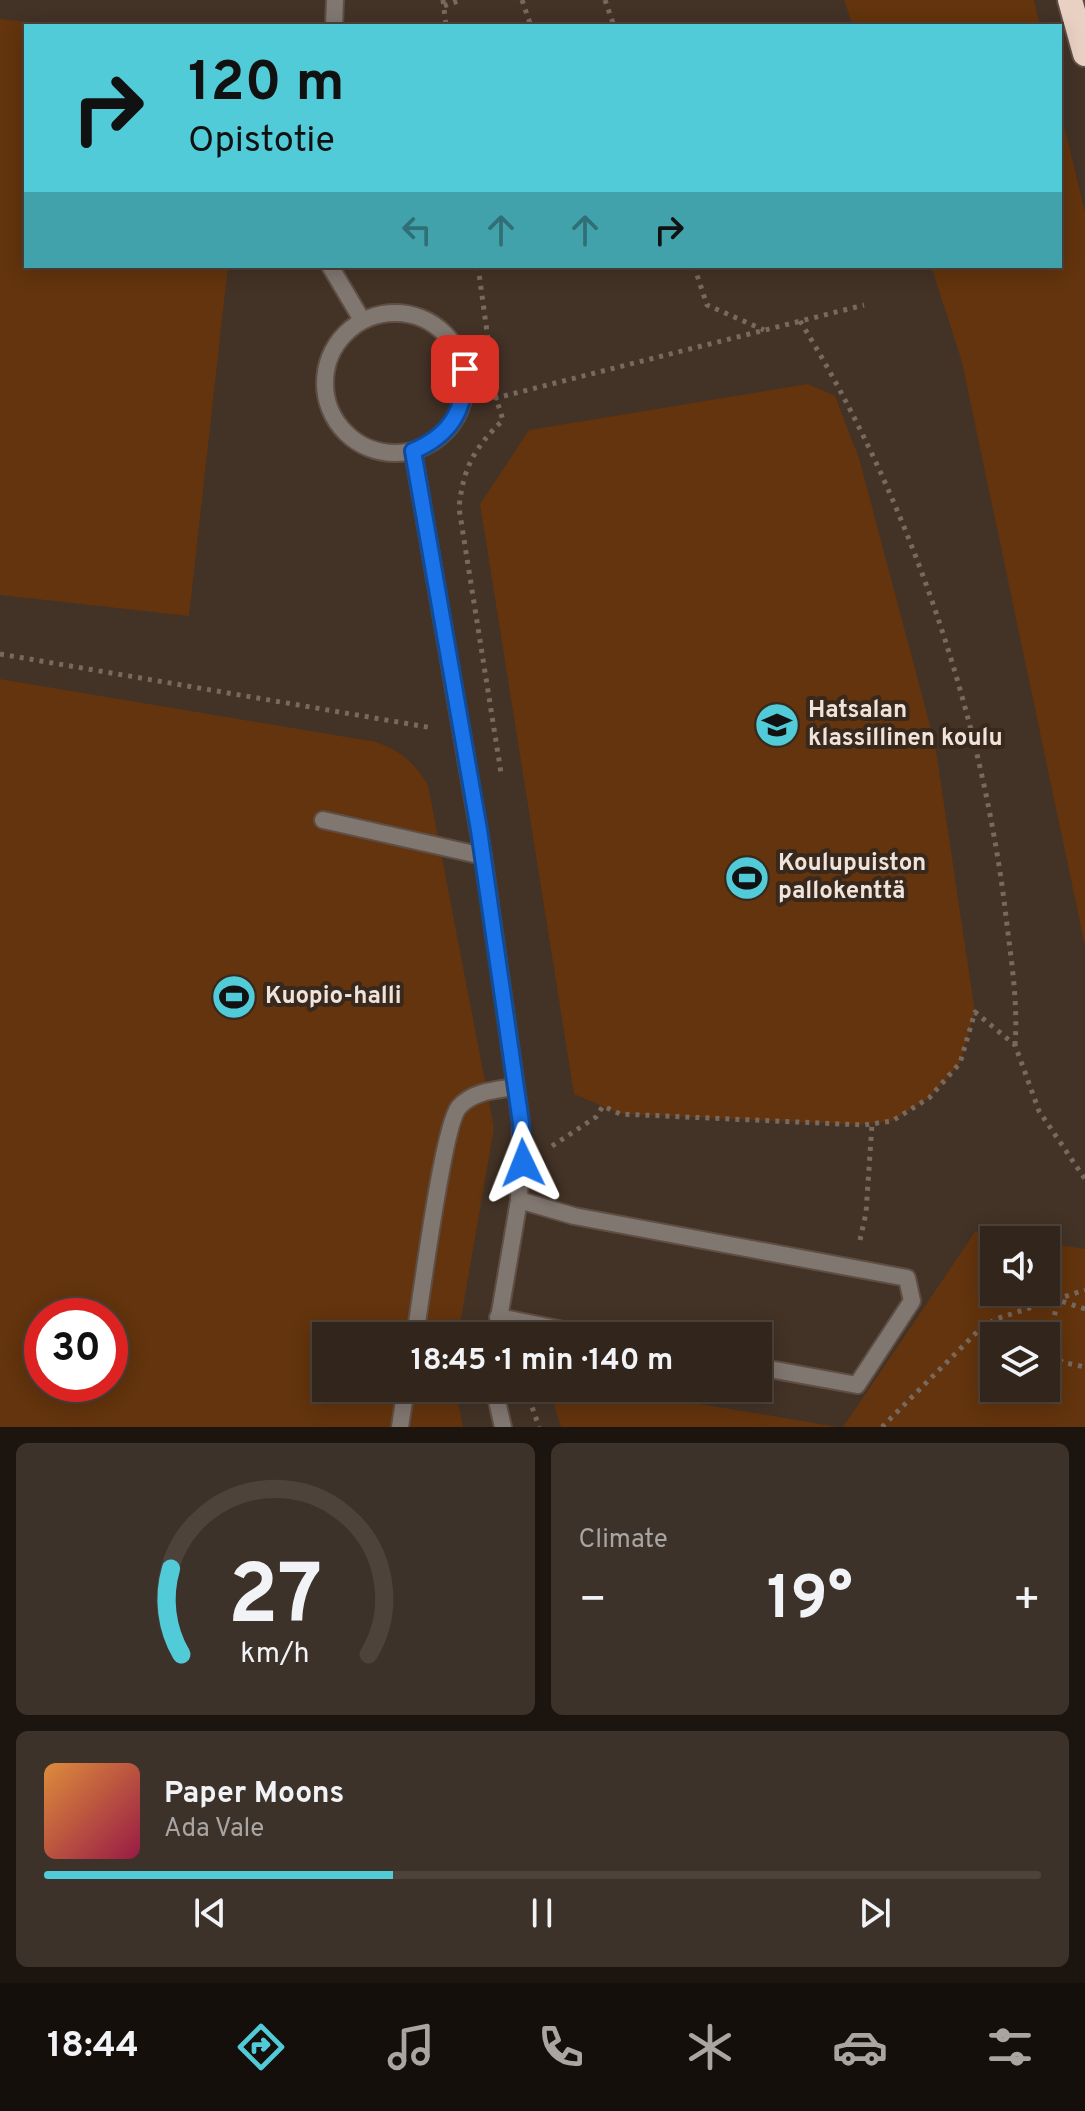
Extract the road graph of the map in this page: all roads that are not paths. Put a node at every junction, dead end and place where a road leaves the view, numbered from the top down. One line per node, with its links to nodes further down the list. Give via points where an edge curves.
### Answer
1 (335, 0): 3 (street)
2 (1070, 0): 4 (highway)
3 (334, 24)
4 (1085, 54)
5 (331, 268): 6 (street)
6 (362, 320): 7 (street, via 344,334 324,375 334,419 368,449); 7 (street, via 383,313 426,319 457,348 465,369 465,391 449,429)
7 (413, 451): 9 (street)
8 (323, 820): 9 (street)
9 (483, 856): 10 (street)
10 (515, 1087): 11 (street, via 523,1163); 13 (street, via 471,1096 453,1116)
11 (519, 1200): 12 (street); 16 (street, via 574,1216 907,1278 912,1301 857,1385)
12 (498, 1317): 14 (street); 15 (street)
13 (417, 1322)
14 (497, 1322)
15 (523, 1322)
16 (772, 1370)
17 (404, 1402): 19 (street)
18 (497, 1402): 20 (street)
19 (400, 1427)
20 (503, 1427)

